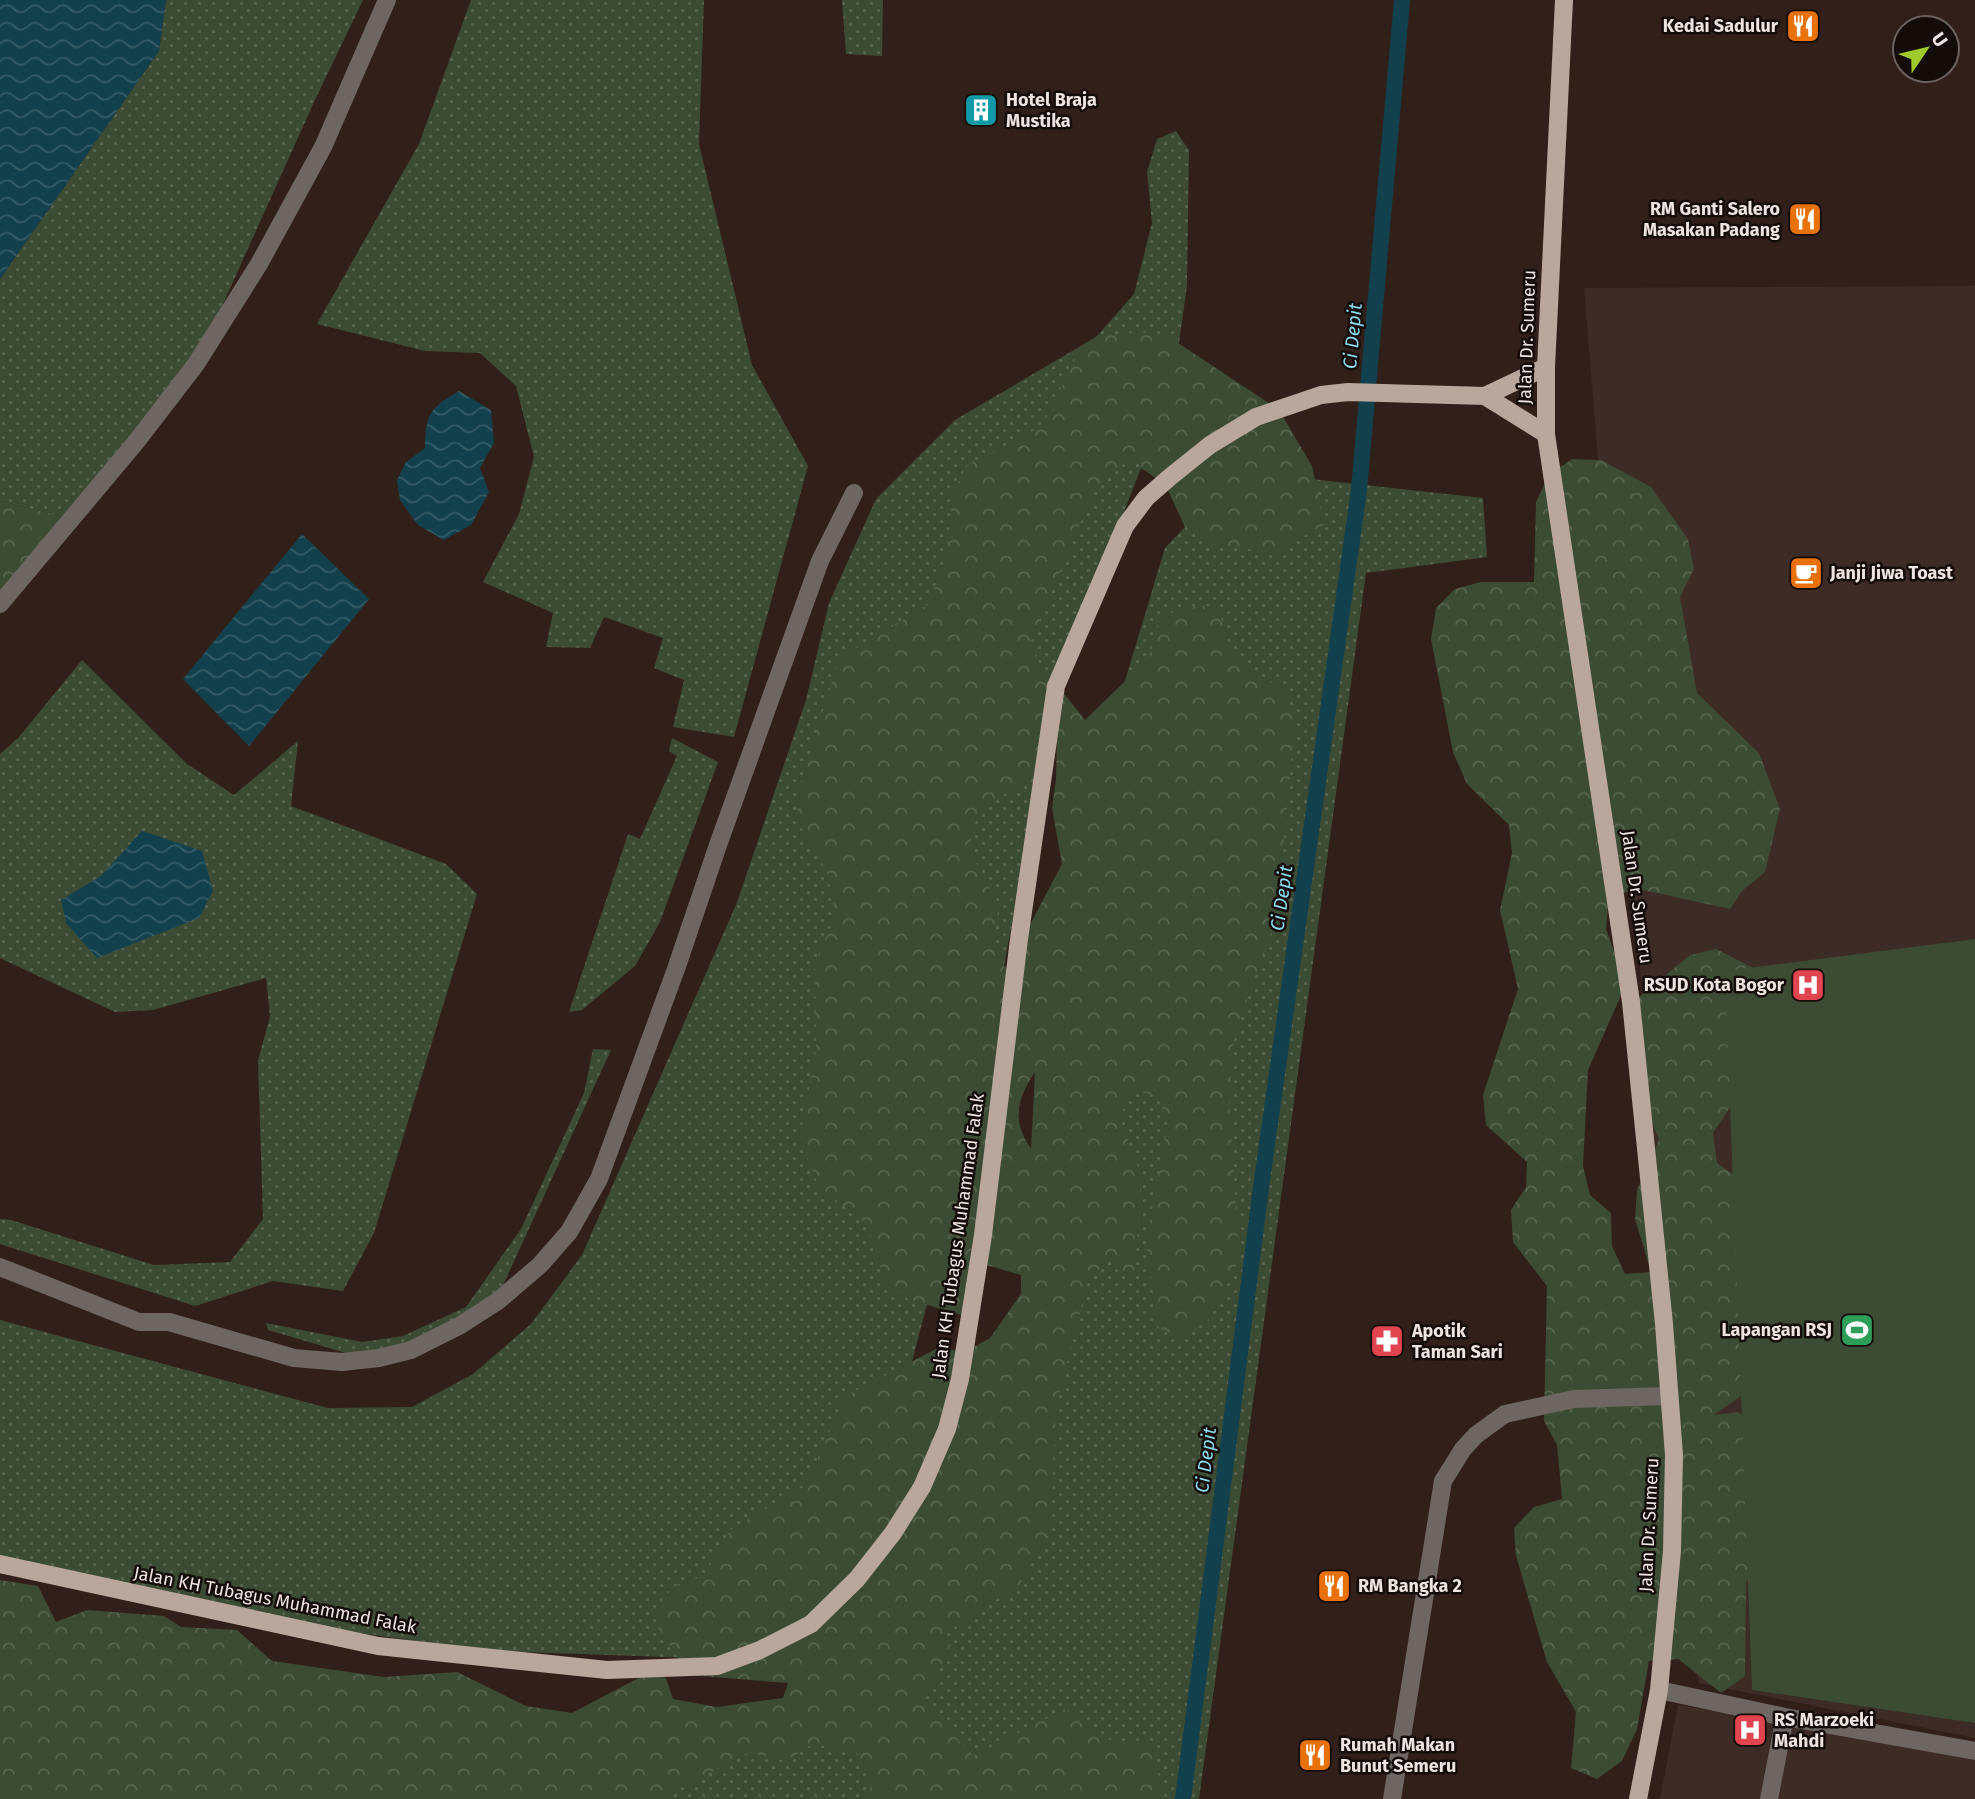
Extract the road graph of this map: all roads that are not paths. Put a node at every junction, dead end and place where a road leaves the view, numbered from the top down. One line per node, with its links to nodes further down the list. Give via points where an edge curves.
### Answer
1 (387, 0): 7 (lane, via 323,147 259,264 196,364)
2 (1564, 0): 3 (main road, Jalan Dr. Sumeru)
3 (1546, 366): 4 (main road, Jalan KH Tubagus Muhammad Falak); 5 (main road, Jalan Dr. Sumeru)
4 (1485, 396): 5 (main road, Jalan KH Tubagus Muhammad Falak); 10 (main road, Jalan KH Tubagus Muhammad Falak, via 1348,392 1290,404 1255,417 1210,445 1146,498 1125,526 1056,686 983,1235 960,1379 947,1429 922,1487 893,1533 857,1579 811,1624 717,1666 607,1670 379,1646)
5 (1546, 434): 9 (main road, Jalan Dr. Sumeru, via 1628,977)
6 (854, 493): 8 (lane, via 820,561 599,1179 569,1232 540,1265 498,1301 411,1350 342,1362 294,1358 169,1322 139,1322)
7 (0, 604)
8 (0, 1267)
9 (1668, 1396): 11 (main road, Jalan Dr. Sumeru, via 1674,1502); 14 (lane, via 1574,1399 1523,1409 1504,1414 1463,1449 1443,1481)
10 (0, 1564)
11 (1659, 1690): 12 (lane); 15 (main road, Jalan Dr. Sumeru)
12 (1785, 1717): 13 (lane); 16 (lane)
13 (1975, 1751)
14 (1392, 1799)
15 (1638, 1799)
16 (1769, 1799)

